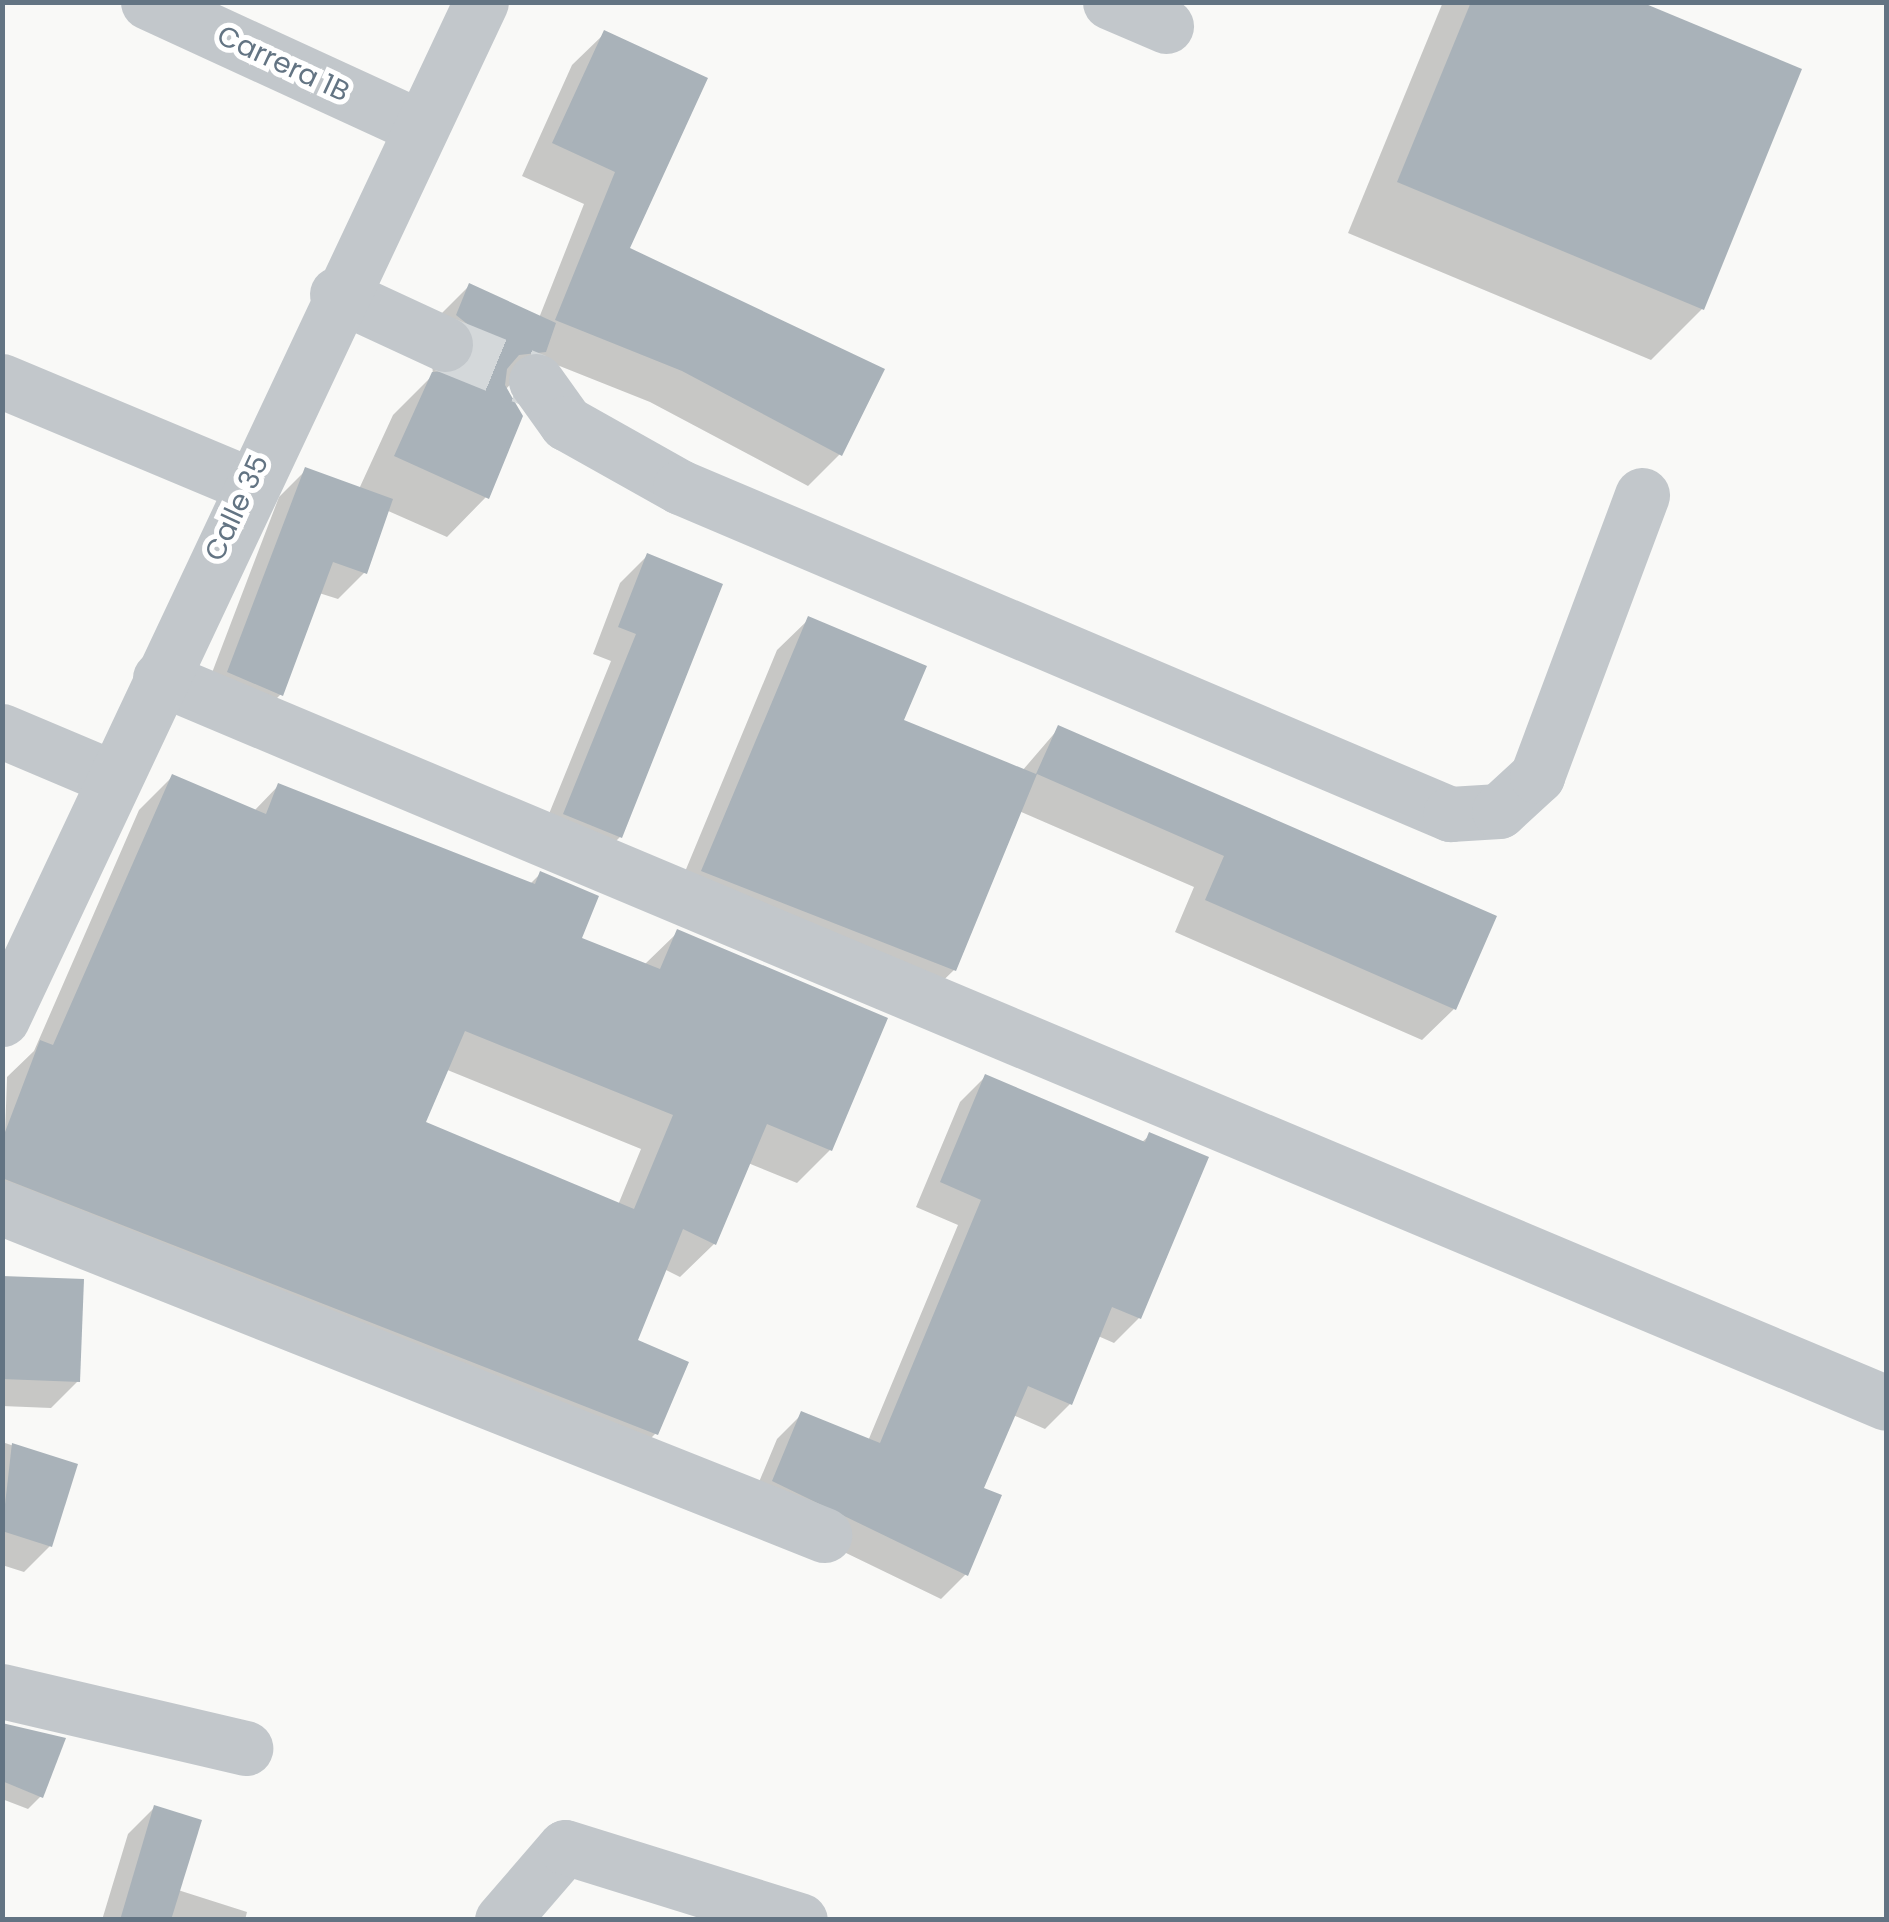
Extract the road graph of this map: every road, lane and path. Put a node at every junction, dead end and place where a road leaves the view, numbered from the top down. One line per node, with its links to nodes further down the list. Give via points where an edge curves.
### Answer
1 (148, 2): 5 (street, Carrera 1B)
2 (481, 2): 5 (street, Calle 35)
3 (1110, 2): 4 (street)
4 (1166, 26)
5 (418, 126): 6 (street, Calle 35)
6 (337, 294): 7 (street); 10 (street, Calle 35)
7 (445, 344)
8 (2, 381): 10 (street)
9 (536, 381): 11 (street, via 566,423 680,487 1450,814 1498,810 1538,776)
10 (248, 484): 12 (street, Calle 35)
11 (1642, 495)
12 (160, 678): 14 (street, Calle 35); 17 (street)
13 (2, 731): 14 (street)
14 (113, 778): 15 (street, Calle 35)
15 (2, 1019)
16 (2, 1208): 18 (street)
17 (1886, 1403)
18 (824, 1535)
19 (2, 1692): 20 (street)
20 (244, 1748)
21 (502, 1920): 22 (street, via 565,1846)
22 (800, 1920)

